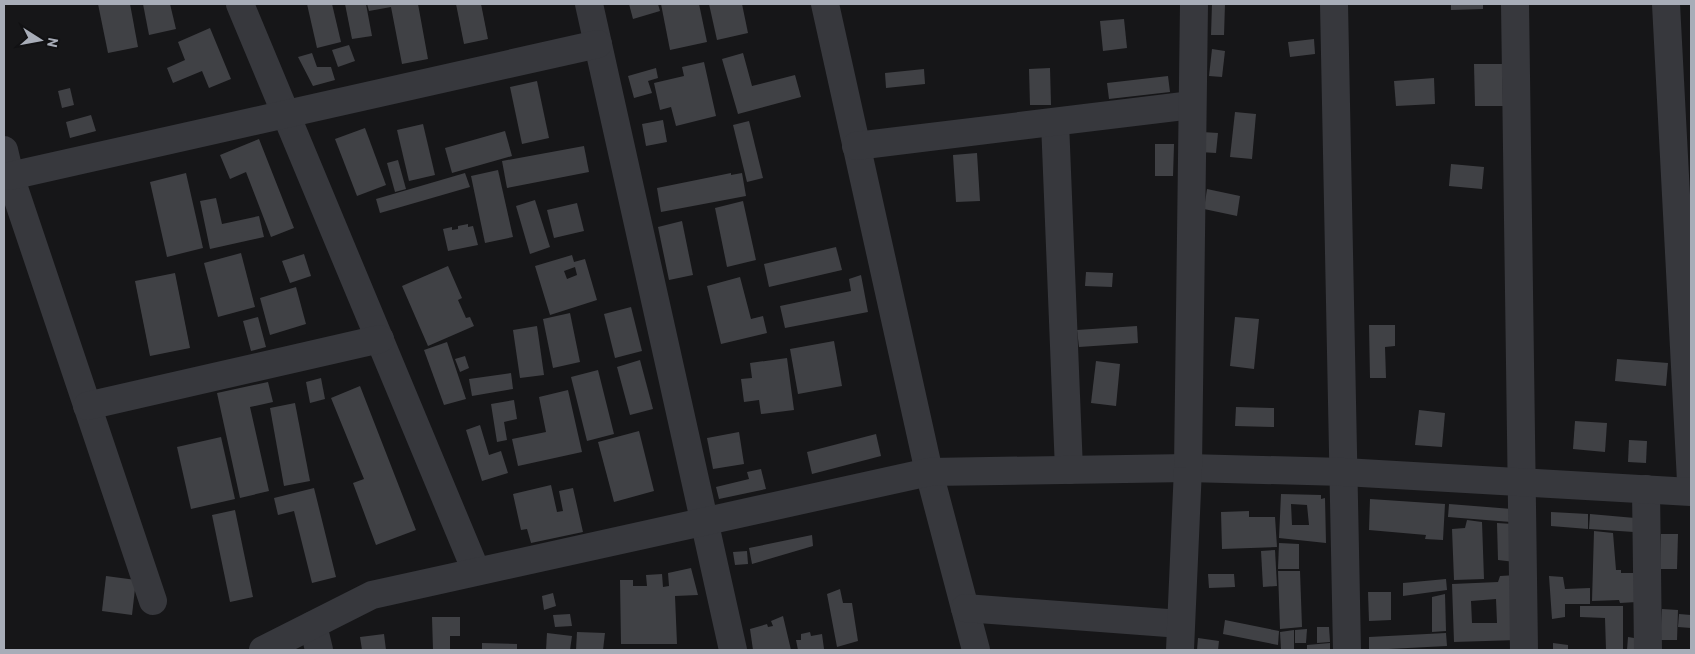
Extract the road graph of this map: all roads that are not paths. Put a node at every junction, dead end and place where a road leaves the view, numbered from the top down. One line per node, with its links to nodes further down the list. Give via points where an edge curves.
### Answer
1 (240, 4): 10 (street)
2 (589, 4): 8 (street)
3 (825, 4): 12 (street)
4 (1194, 4): 9 (street)
5 (1334, 4): 20 (street)
6 (1515, 4): 22 (street)
7 (1666, 4): 21 (street)
8 (598, 44): 10 (street); 25 (street)
9 (1192, 105): 11 (street); 17 (street)
10 (286, 114): 14 (street); 15 (street)
11 (1055, 122): 12 (street); 18 (street)
12 (856, 146): 19 (street)
13 (4, 150): 14 (street)
14 (10, 176): 16 (street)
15 (380, 339): 16 (street); 26 (street)
16 (87, 406): 27 (street)
17 (1188, 468): 18 (street); 20 (street); 29 (street)
18 (1069, 470): 19 (street)
19 (929, 472): 25 (street); 28 (street)
20 (1344, 472): 22 (street); 34 (street)
21 (1691, 481)
22 (1522, 482): 23 (street); 35 (street)
23 (1646, 489): 24 (street); 36 (street)
24 (1691, 492)
25 (704, 521): 26 (street); 32 (street)
26 (476, 571): 30 (street, via 372,595)
27 (152, 601)
28 (965, 608): 29 (street); 33 (street)
29 (1181, 637)
30 (316, 638): 31 (street)
31 (263, 650)
32 (733, 650)
33 (976, 650)
34 (1347, 650)
35 (1524, 650)
36 (1648, 650)

